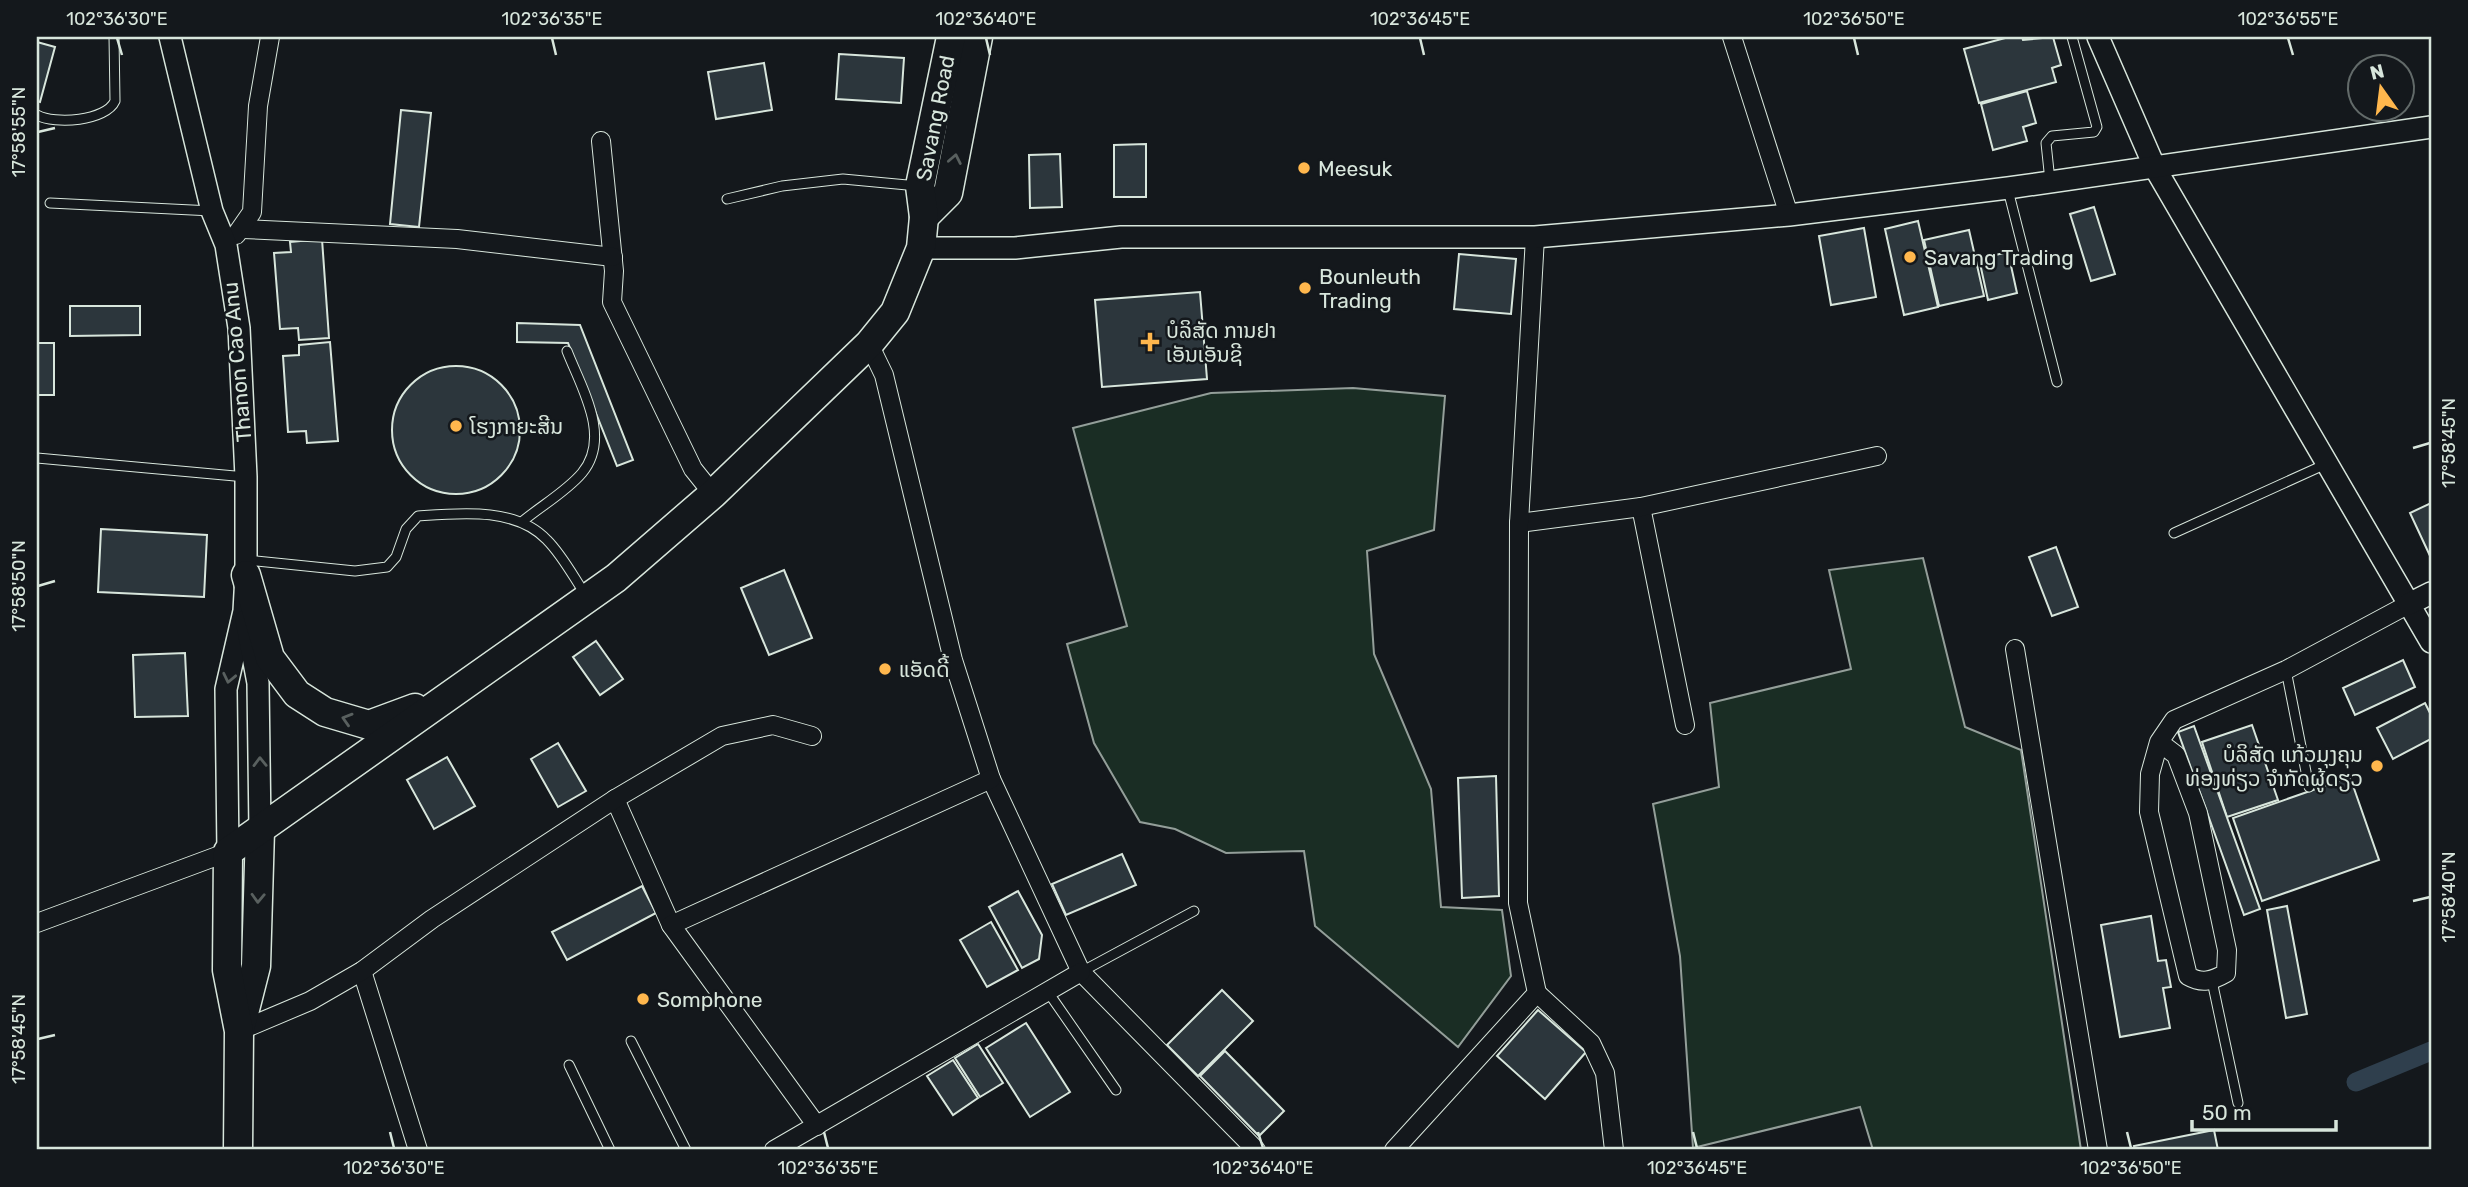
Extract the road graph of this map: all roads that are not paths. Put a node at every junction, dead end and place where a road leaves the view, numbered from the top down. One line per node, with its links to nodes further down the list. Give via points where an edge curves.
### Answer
1 (114, 37): 9 (lane, via 115,101 111,108 99,117 50,119)
2 (170, 37): 18 (street, Thanon Cao Anu)
3 (270, 37): 21 (street, via 258,106 252,212)
4 (951, 37): 14 (main road, Savang Road)
5 (978, 37): 20 (main road, Savang Road, one-way to 5, via 948,193)
6 (1732, 37): 19 (street)
7 (2072, 37): 13 (lane, via 2097,127 2094,132 2052,136 2046,143)
8 (2098, 37): 12 (street)
9 (37, 115)
10 (2431, 127): 12 (street)
11 (601, 141): 25 (street)
12 (2155, 167): 13 (street); 31 (street)
13 (2050, 181): 15 (street)
14 (920, 186): 16 (lane, via 843,179); 20 (main road, Savang Road)
15 (2008, 188): 19 (street); 28 (lane)
16 (727, 199)
17 (50, 203): 18 (lane)
18 (212, 211): 23 (street, Thanon Cao Anu)
19 (1789, 215): 22 (street)
20 (924, 217): 24 (main road)
21 (243, 229): 23 (street); 25 (street, via 457,239)
22 (1535, 237): 24 (street, via 1121,237 1015,248); 36 (street)
23 (226, 245): 32 (street, Thanon Cao Anu, via 239,328)
24 (921, 248): 26 (main road, via 895,312)
25 (613, 257): 33 (street, via 612,302 693,469)
26 (869, 344): 33 (main road); 50 (street, via 884,375 953,660)
27 (567, 351): 35 (lane, via 594,422 593,449 583,473)
28 (2057, 382)
29 (1877, 456): 34 (street)
30 (37, 458): 32 (lane)
31 (2327, 463): 37 (lane); 41 (street)
32 (246, 477): 38 (street, Thanon Cao Anu)
33 (713, 494): 40 (main road)
34 (1641, 507): 36 (street); 47 (street)
35 (523, 521): 38 (lane, via 461,513 418,516 406,529 396,557 387,567 355,571); 40 (lane, via 547,540)
36 (1518, 523): 62 (street, via 1518,903)
37 (2174, 533)
38 (246, 568): 42 (street, Thanon Cao Anu); 46 (main road, one-way to 38, via 397,717 369,725 325,712 297,694 270,658)
39 (2431, 593): 41 (street)
40 (588, 598): 46 (main road)
41 (2409, 604): 43 (street); 45 (street)
42 (244, 611): 53 (street, Thanon Cao Anu, one-way to 42, via 258,683); 54 (street, Thanon Cao Anu, one-way to 54, via 226,689)
43 (2431, 642)
44 (2015, 649): 77 (street)
45 (2286, 670): 49 (street, via 2174,720); 51 (lane)
46 (477, 677): 53 (main road)
47 (1685, 725)
48 (812, 736): 52 (street, via 773,724 722,736)
49 (2159, 741): 60 (street, via 2176,755 2198,813 2227,950 2226,973); 60 (street, via 2150,774 2149,811 2188,976)
50 (990, 779): 57 (street); 59 (street)
51 (2309, 787)
52 (615, 799): 57 (street); 58 (street, via 432,919)
53 (260, 830): 54 (main road); 63 (main road, Thanon Cao Anu, one-way to 63, via 256,966)
54 (228, 852): 56 (street); 63 (main road, Thanon Cao Anu, via 227,970)
55 (1194, 911): 59 (lane)
56 (37, 923)
57 (671, 925): 68 (street)
58 (362, 971): 63 (street, via 310,1001); 70 (street)
59 (1081, 972): 61 (street); 74 (street)
60 (2212, 981): 67 (lane)
61 (1048, 992): 66 (lane); 68 (street)
62 (1537, 993): 75 (street); 76 (street, via 1591,1043 1605,1073)
63 (239, 1031): 69 (main road, Thanon Cao Anu)
64 (631, 1041): 72 (lane)
65 (569, 1065): 71 (lane)
66 (1116, 1090)
67 (2238, 1103)
68 (817, 1126): 73 (street)
69 (238, 1150)
70 (418, 1150)
71 (610, 1150)
72 (686, 1150)
73 (774, 1150)
74 (1255, 1150)
75 (1394, 1150)
76 (1614, 1150)
77 (2098, 1150)

